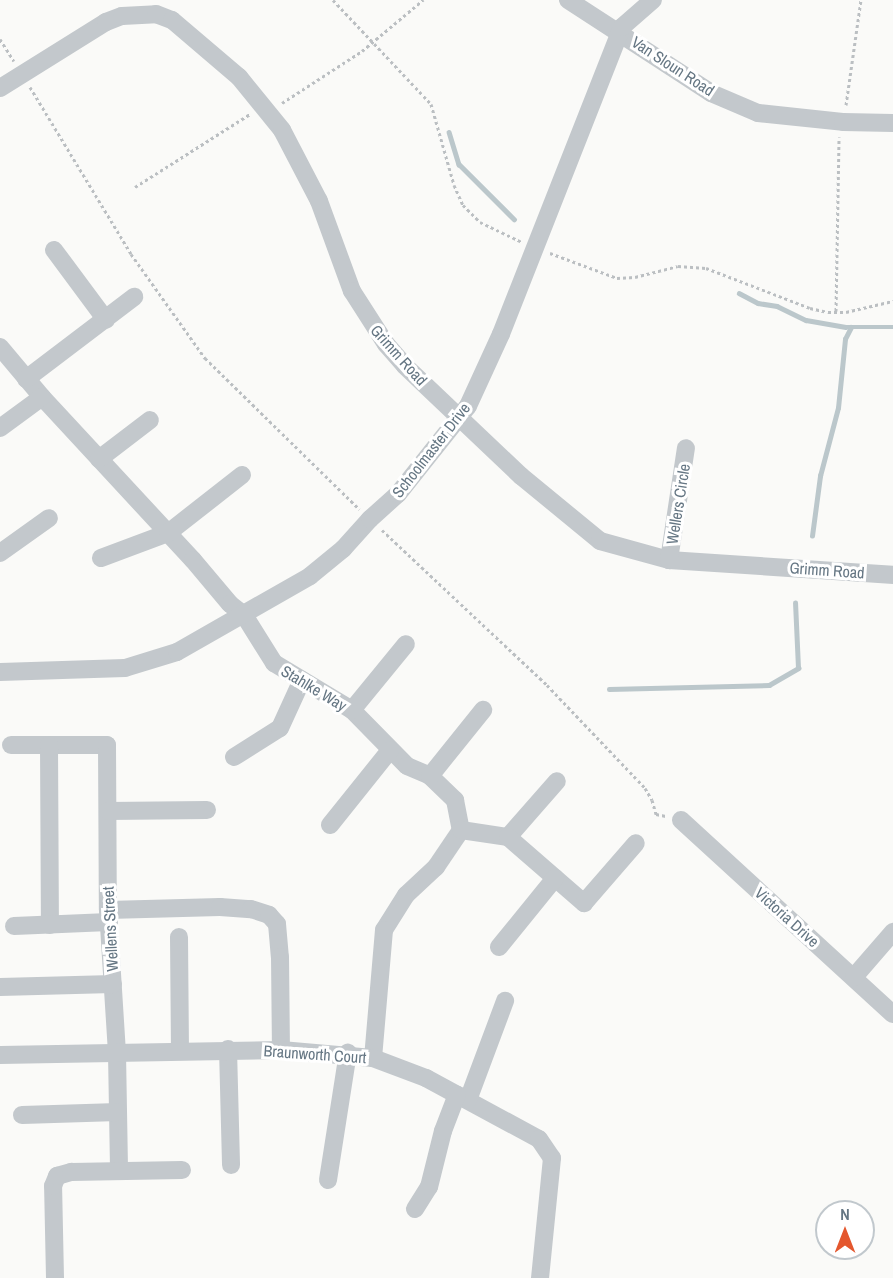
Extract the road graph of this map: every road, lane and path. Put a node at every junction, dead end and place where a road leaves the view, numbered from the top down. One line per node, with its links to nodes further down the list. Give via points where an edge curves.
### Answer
1 (423, 0): 9 (path, via 362,51 280,104)
2 (568, 0): 5 (street, Van Sloun Road)
3 (653, 0): 5 (street, Schoolmaster Drive)
4 (861, 0): 10 (path)
5 (621, 32): 10 (street, Van Sloun Road, via 711,93 758,113); 22 (street, Schoolmaster Drive, via 501,334 468,406)
6 (0, 39): 7 (path)
7 (22, 74): 8 (street, Grimm Road); 9 (street, Grimm Road, via 106,22 122,16 156,15 186,30); 29 (path, via 131,254 205,358)
8 (0, 88)
9 (266, 108): 12 (path); 22 (street, Grimm Road, via 297,154 320,201 352,291 369,321 405,366)
10 (843, 122): 11 (street, Van Sloun Road); 17 (path, via 839,129)
11 (893, 123)
12 (135, 187)
13 (54, 250): 18 (street)
14 (134, 297): 18 (street)
15 (893, 301): 16 (path)
16 (860, 309)
17 (836, 311)
18 (106, 320): 20 (street)
19 (0, 347): 20 (street, Stahlke Way)
20 (26, 379): 21 (street, Stahlke Way)
21 (42, 398): 24 (street); 26 (street, Stahlke Way)
22 (459, 417): 29 (street, Schoolmaster Drive, via 398,494); 33 (street, Grimm Road, via 521,476 600,541)
23 (150, 420): 26 (street)
24 (0, 428)
25 (686, 448): 33 (street, Wellers Circle)
26 (99, 459): 30 (street, Stahlke Way)
27 (242, 475): 30 (street)
28 (49, 518): 31 (street)
29 (370, 519): 35 (street, Schoolmaster Drive, via 330,561); 49 (path, via 547,685 645,788 656,814)
30 (168, 533): 32 (street); 35 (street, Stahlke Way)
31 (0, 553)
32 (101, 558)
33 (669, 560): 34 (street, Grimm Road)
34 (893, 575)
35 (244, 615): 37 (street, Schoolmaster Drive, via 177,652 125,668); 38 (street, Stahlke Way, via 274,663)
36 (406, 644): 39 (street)
37 (0, 672)
38 (302, 680): 39 (street, Stahlke Way); 44 (street, via 280,728)
39 (352, 710): 43 (street, Stahlke Way)
40 (483, 710): 45 (street)
41 (11, 745): 42 (street)
42 (49, 745): 48 (street, Wellens Street, via 107,745); 56 (street)
43 (390, 750): 45 (street, Stahlke Way, via 407,766); 50 (street)
44 (234, 757)
45 (430, 776): 51 (street, Stahlke Way, via 455,800)
46 (557, 781): 52 (street)
47 (207, 810): 48 (street)
48 (108, 811): 55 (street, Wellens Street)
49 (681, 820): 61 (street, Victoria Drive)
50 (330, 825)
51 (461, 830): 52 (street); 72 (street, via 436,867 406,895 384,930)
52 (508, 837): 54 (street)
53 (636, 843): 54 (street, via 584,903)
54 (555, 878): 60 (street)
55 (109, 916): 56 (street); 62 (street, Wellens Street); 67 (street, via 220,907 251,909 269,915 277,924 280,957)
56 (50, 924): 57 (street)
57 (14, 926)
58 (893, 932): 61 (street)
59 (179, 937): 68 (street)
60 (499, 947)
61 (854, 977): 65 (street, Victoria Drive)
62 (113, 984): 63 (street); 69 (street, Wellens Street)
63 (0, 987)
64 (504, 1001): 73 (street)
65 (893, 1014)
66 (228, 1049): 67 (street, Braunworth Court); 68 (street, Braunworth Court); 76 (street)
67 (281, 1050): 70 (street, Braunworth Court)
68 (180, 1051): 69 (street, Braunworth Court)
69 (117, 1053): 71 (street, Braunworth Court); 74 (street, Wellens Street)
70 (348, 1053): 72 (street, Braunworth Court); 79 (street)
71 (0, 1055)
72 (373, 1058): 73 (street, Braunworth Court)
73 (463, 1097): 80 (street, via 443,1131 429,1187); 82 (street, Braunworth Court, via 539,1139 552,1158)
74 (118, 1112): 75 (street); 78 (street, Wellens Street)
75 (22, 1115)
76 (231, 1165)
77 (182, 1170): 78 (street)
78 (119, 1171): 81 (street, via 57,1176 53,1186)
79 (328, 1180)
80 (415, 1209)
81 (55, 1278)
82 (540, 1278)

